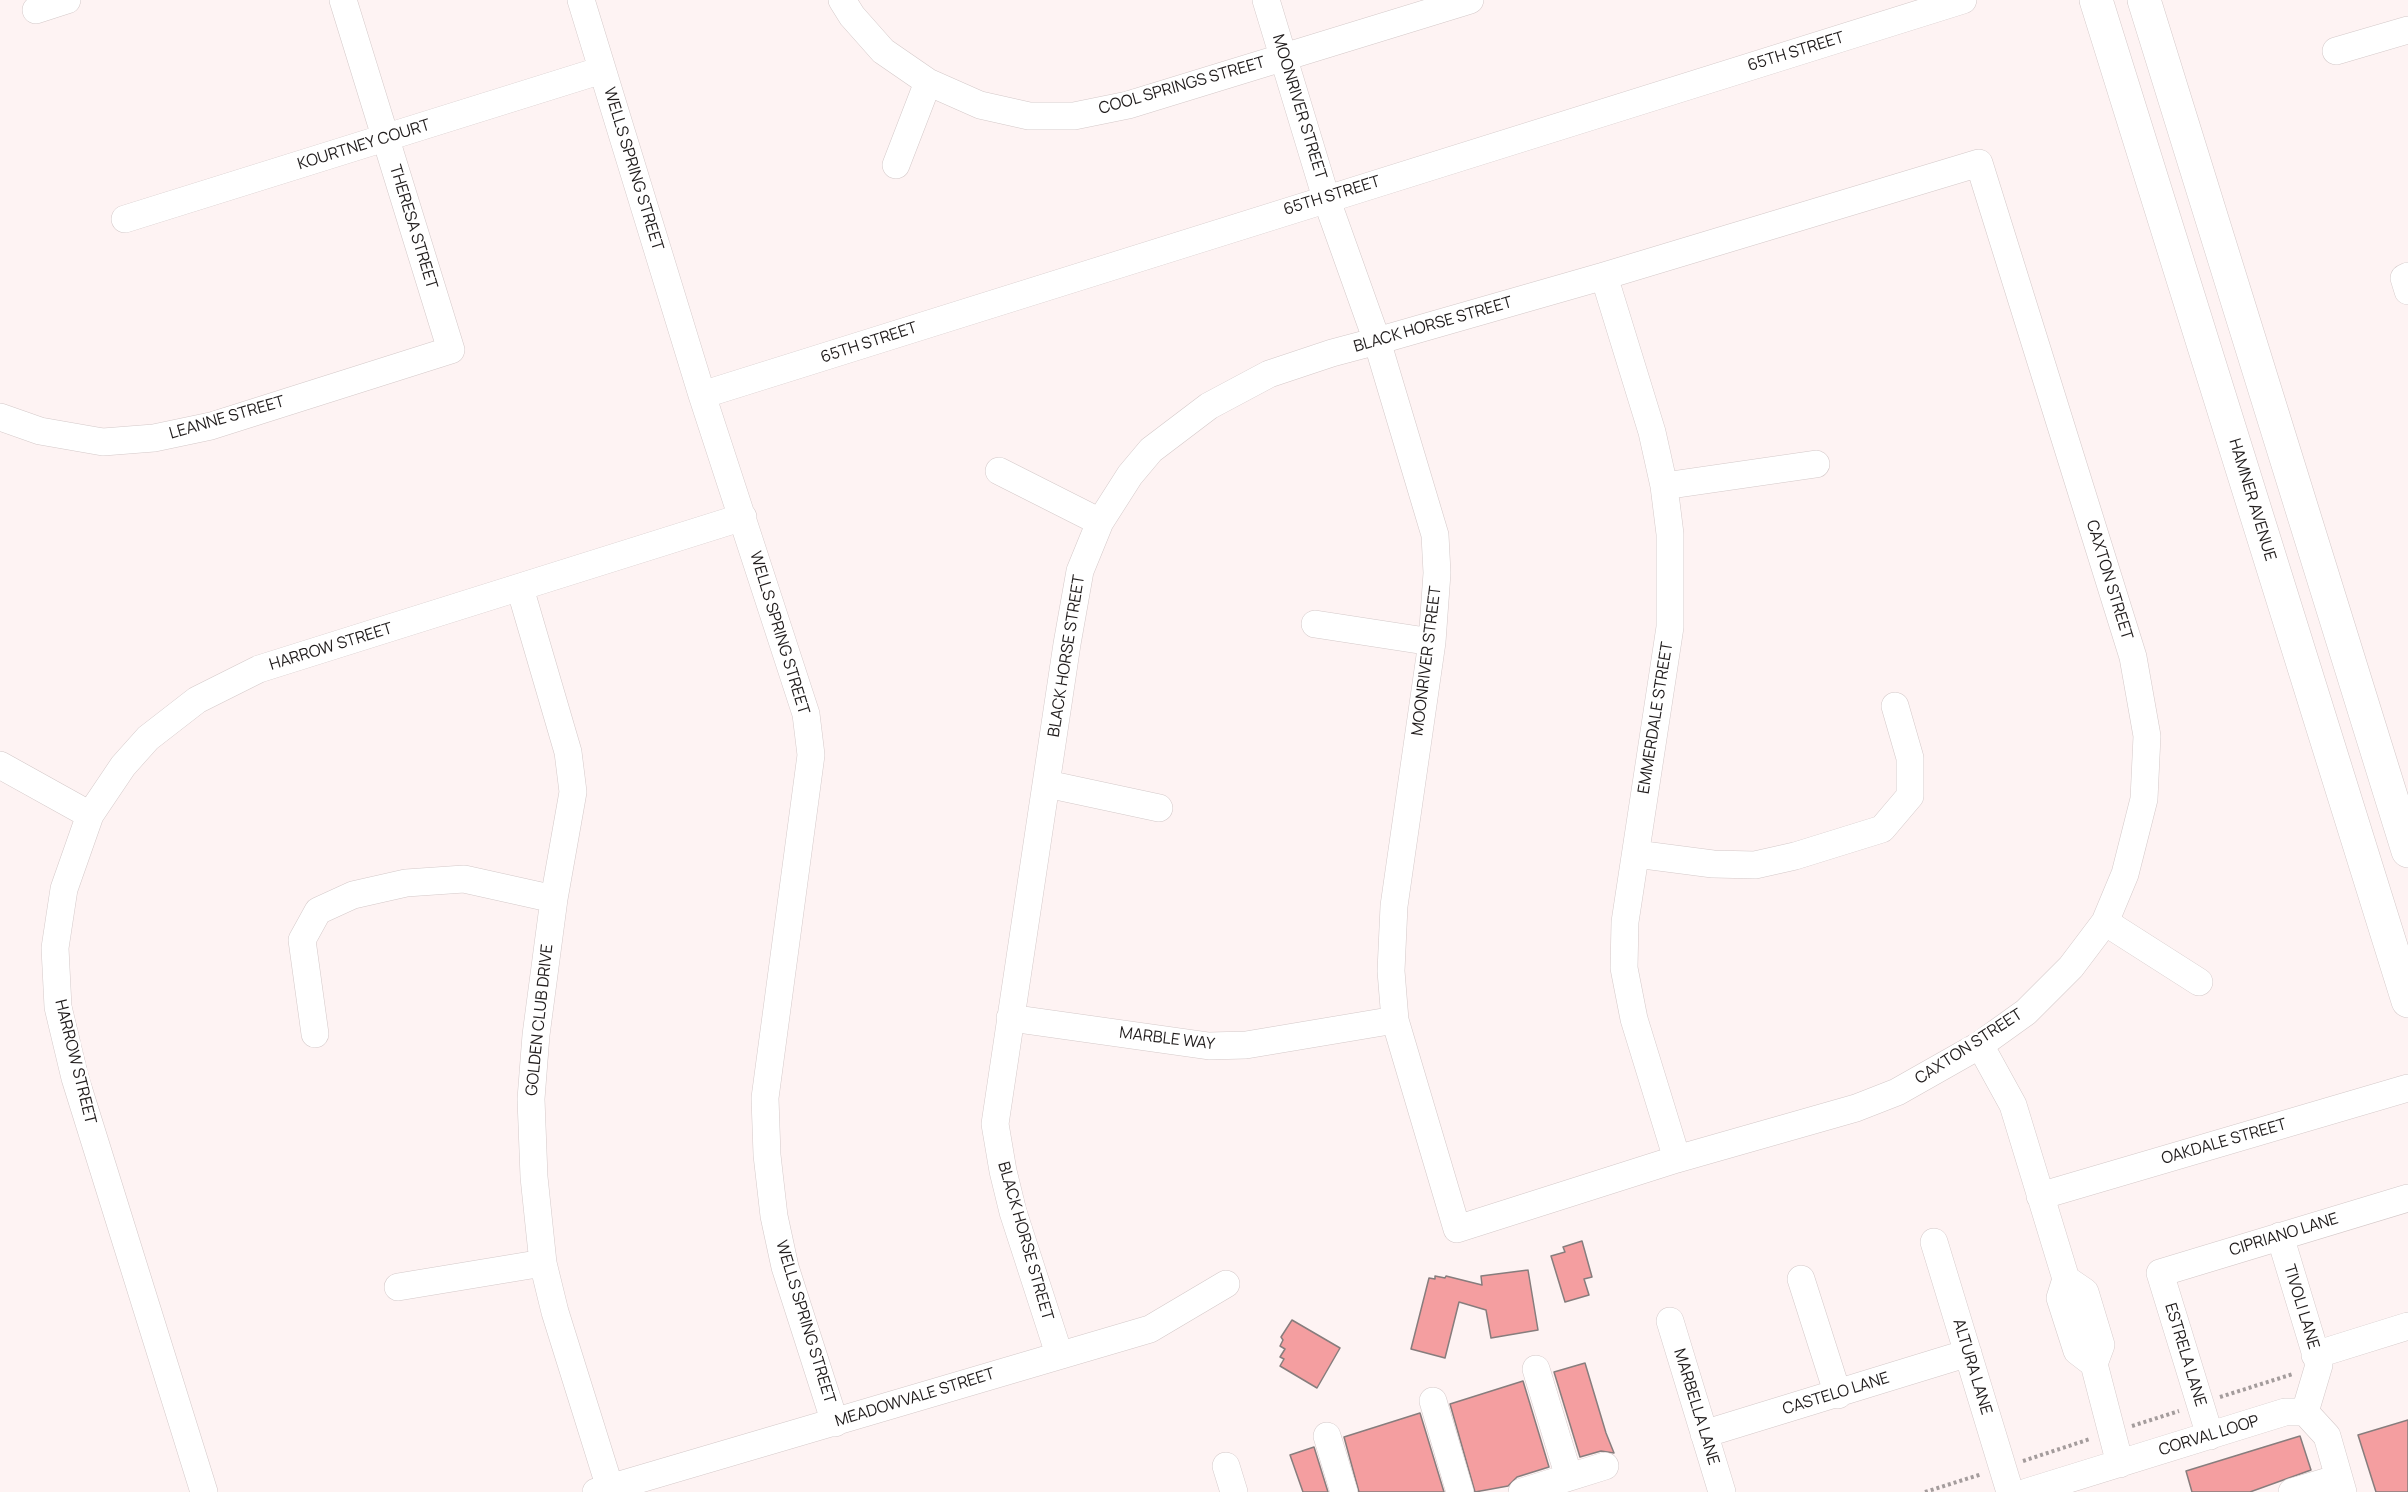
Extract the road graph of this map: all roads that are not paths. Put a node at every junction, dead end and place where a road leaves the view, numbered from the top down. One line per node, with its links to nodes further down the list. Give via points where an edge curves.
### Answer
1 (68, 0): 10 (street)
2 (343, 0): 16 (street, THERESA STREET)
3 (581, 0): 14 (street, WELLS SPRING STREET)
4 (842, 0): 15 (street, COOL SPRINGS STREET, via 883,51)
5 (1266, 0): 13 (street, MOONRIVER STREET)
6 (1470, 0): 13 (street, COOL SPRINGS STREET)
7 (1963, 0): 19 (street, 65TH STREET)
8 (2096, 0): 44 (main road, HAMNER AVENUE)
9 (2144, 0): 39 (main road)
10 (36, 10)
11 (2408, 30): 12 (street)
12 (2336, 51)
13 (1283, 57): 15 (street, COOL SPRINGS STREET, via 1128,105 1074,116 1029,116 981,105); 19 (street, MOONRIVER STREET)
14 (603, 70): 16 (street, KOURTNEY COURT); 24 (street, WELLS SPRING STREET)
15 (928, 82): 18 (street)
16 (386, 138): 20 (street, KOURTNEY COURT); 23 (street, THERESA STREET)
17 (1979, 163): 21 (street, BLACK HORSE STREET); 42 (street, CAXTON STREET, via 2133,657 2147,736 2144,800 2125,874)
18 (896, 165)
19 (1326, 198): 22 (street, MOONRIVER STREET); 24 (street, 65TH STREET)
20 (125, 219)
21 (1604, 276): 22 (street, BLACK HORSE STREET); 28 (street, EMMERDALE STREET, via 1652,432)
22 (1377, 341): 30 (street, BLACK HORSE STREET, via 1269,374 1209,406 1151,450); 33 (street, MOONRIVER STREET, via 1435,535 1437,573)
23 (451, 350): 25 (street, LEANNE STREET, via 212,426 154,438 103,442 40,431)
24 (702, 395): 29 (street, WELLS SPRING STREET)
25 (0, 417)
26 (1816, 464): 28 (street)
27 (999, 471): 30 (street)
28 (1664, 486): 40 (street, EMMERDALE STREET, via 1670,534 1670,627)
29 (743, 517): 31 (street, HARROW STREET); 70 (street, WELLS SPRING STREET, via 806,714 811,755 765,1098 767,1155 785,1267)
30 (1100, 522): 36 (street, BLACK HORSE STREET, via 1080,571)
31 (520, 588): 38 (street, HARROW STREET, via 259,669 197,700 148,738 123,766); 41 (street, GOLDEN CLUB DRIVE, via 568,752 573,792)
32 (1315, 624): 33 (street)
33 (1432, 642): 46 (street, MOONRIVER STREET, via 1394,906 1391,970)
34 (1895, 706): 40 (street, via 1911,758 1910,796 1882,829 1755,865)
35 (0, 765): 38 (street)
36 (1047, 784): 37 (street); 45 (street, BLACK HORSE STREET)
37 (1159, 808)
38 (90, 815): 80 (street, HARROW STREET, via 64,889 55,948 58,1006 75,1078)
39 (2408, 851)
40 (1636, 854): 50 (street, EMMERDALE STREET, via 1625,922 1624,968 1634,1019)
41 (554, 899): 47 (street, via 464,879 406,883 353,895 318,911 302,940); 56 (street, GOLDEN CLUB DRIVE, via 531,1100)
42 (2105, 922): 43 (street); 48 (street, CAXTON STREET, via 2071,967 2026,1012)
43 (2199, 982)
44 (2408, 1001)
45 (1010, 1018): 46 (street, MARBLE WAY, via 1209,1046 1246,1045); 64 (street, BLACK HORSE STREET, via 995,1124 1013,1212)
46 (1395, 1020): 53 (street, MOONRIVER STREET)
47 (315, 1034)
48 (1980, 1045): 50 (street, CAXTON STREET, via 1896,1092 1856,1108); 51 (street, via 2013,1105)
49 (2408, 1088): 51 (street, OAKDALE STREET)
50 (1677, 1159): 53 (street, CAXTON STREET)
51 (2040, 1196): 74 (street, via 2066,1279 2060,1298 2082,1325 2077,1351 2094,1364)
52 (2408, 1198): 54 (street, CIPRIANO LANE)
53 (1457, 1228)
54 (2280, 1236): 57 (street, CIPRIANO LANE); 65 (street, TIVOLI LANE)
55 (1934, 1242): 63 (street, ALTURA LANE)
56 (543, 1263): 60 (street); 79 (street, GOLDEN CLUB DRIVE)
57 (2160, 1273): 73 (street, ESTRELA LANE)
58 (1802, 1279): 67 (street)
59 (1226, 1284): 64 (street, MEADOWVALE STREET, via 1150,1329)
60 (398, 1287)
61 (1670, 1321): 71 (street, MARBELLA LANE)
62 (2408, 1326): 65 (street)
63 (1968, 1353): 67 (street, CASTELO LANE); 86 (street, ALTURA LANE)
64 (1059, 1354): 70 (street, MEADOWVALE STREET)
65 (2315, 1355): 69 (street, TIVOLI LANE, via 2319,1365)
66 (1536, 1369): 77 (street)
67 (1838, 1395): 71 (street, CASTELO LANE)
68 (1432, 1401): 83 (street)
69 (2305, 1412): 73 (street, CORVAL LOOP, via 2285,1412); 78 (street, via 2327,1436)
70 (835, 1423): 79 (street, MEADOWVALE STREET)
71 (1704, 1434): 85 (street, MARBELLA LANE)
72 (1327, 1436): 82 (street)
73 (2210, 1436): 74 (street, CORVAL LOOP)
74 (2120, 1464): 87 (street, CORVAL LOOP)
75 (1226, 1466): 81 (street)
76 (1605, 1466): 77 (street)
77 (1569, 1477): 84 (street)
78 (2341, 1485): 88 (street)
79 (603, 1490)
80 (204, 1492)
81 (1234, 1492)
82 (1344, 1492)
83 (1460, 1492)
84 (1522, 1492)
85 (1722, 1492)
86 (2010, 1492)
87 (2027, 1492)
88 (2292, 1492)

